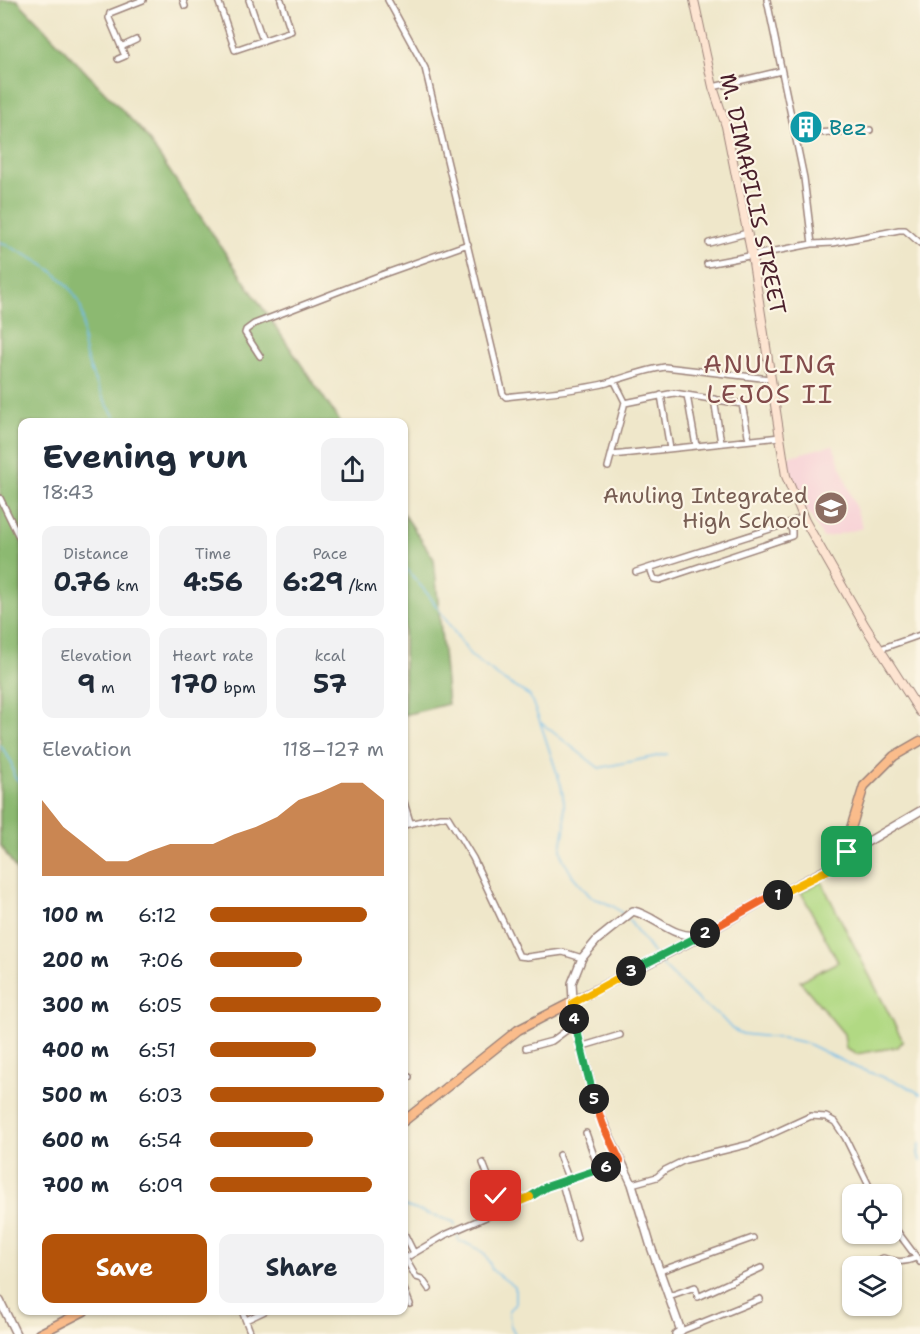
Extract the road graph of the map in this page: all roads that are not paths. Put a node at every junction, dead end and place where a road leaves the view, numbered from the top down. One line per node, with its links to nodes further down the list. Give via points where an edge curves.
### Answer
1 (143, 0): 10 (street, via 108,18)
2 (218, 0): 9 (street, via 235,50)
3 (249, 0): 9 (street)
4 (281, 0): 9 (street, via 291,31)
5 (388, 0): 20 (street, via 425,68)
6 (694, 0): 13 (main road, M. DIMAPILIS STREET)
7 (767, 0): 12 (street)
8 (136, 40): 10 (street)
9 (263, 41)
10 (121, 47): 11 (street, via 125,56)
11 (118, 59)
12 (781, 71): 13 (street); 15 (street)
13 (713, 87): 16 (main road, M. DIMAPILIS STREET, via 726,126)
14 (870, 130): 15 (street)
15 (795, 134): 18 (street)
16 (747, 233): 17 (street); 21 (main road, M. DIMAPILIS STREET)
17 (709, 243)
18 (812, 243): 19 (street, via 905,230); 21 (street)
19 (920, 243)
20 (468, 244): 23 (street, via 254,324 245,333); 25 (street, via 506,397)
21 (752, 256): 22 (street); 24 (main road, M. DIMAPILIS STREET)
22 (707, 264)
23 (260, 356)
24 (770, 379): 25 (street, via 665,368); 30 (main road, M. DIMAPILIS STREET)
25 (614, 380): 29 (street)
26 (661, 395): 27 (street); 29 (street); 34 (street)
27 (687, 395): 28 (street); 33 (street)
28 (714, 399): 31 (street, via 742,404); 32 (street)
29 (625, 403): 35 (street)
30 (780, 437): 31 (street); 38 (main road, M. DIMAPILIS STREET, via 786,476)
31 (749, 440): 32 (street)
32 (721, 443): 33 (street)
33 (696, 446): 34 (street)
34 (670, 449): 35 (street)
35 (612, 455): 36 (street)
36 (608, 467)
37 (0, 498): 40 (street)
38 (803, 517): 39 (street); 46 (main road, M. DIMAPILIS STREET)
39 (789, 523): 41 (street); 42 (street, via 792,536)
40 (18, 535)
41 (719, 546): 42 (street); 43 (street)
42 (723, 559): 43 (street, via 657,581)
43 (650, 568): 44 (street)
44 (636, 572)
45 (920, 635): 46 (street)
46 (880, 649): 47 (main road, M. DIMAPILIS STREET)
47 (920, 712)
48 (920, 741): 51 (main road, via 894,756 864,786)
49 (920, 811): 51 (street)
50 (408, 823): 53 (street, via 448,817 473,858 519,956 563,952)
51 (846, 855): 52 (main road, via 836,866 767,898)
52 (706, 933): 53 (street, via 686,935 636,911 593,944); 54 (main road)
53 (582, 958): 54 (street, via 572,980)
54 (573, 1003): 55 (street); 59 (main road, via 513,1033)
55 (575, 1024): 57 (street); 58 (street, via 552,1041)
56 (620, 1035): 57 (street)
57 (580, 1047): 62 (street, via 596,1107)
58 (526, 1048)
59 (408, 1118)
60 (586, 1133): 64 (street)
61 (559, 1155): 65 (street)
62 (620, 1161): 64 (street); 67 (street)
63 (483, 1163): 69 (street)
64 (599, 1170): 65 (street)
65 (569, 1180): 66 (street)
66 (562, 1183): 69 (street); 70 (street)
67 (632, 1184): 68 (street, via 657,1177 679,1162 750,1144 811,1116 834,1122); 80 (street)
68 (868, 1184)
69 (501, 1209): 74 (street)
70 (577, 1238)
71 (753, 1238): 80 (street)
72 (902, 1238): 76 (street)
73 (408, 1241): 74 (street)
74 (414, 1253): 75 (street)
75 (408, 1257)
76 (918, 1260): 77 (street)
77 (902, 1262)
78 (408, 1265): 81 (street)
79 (761, 1268): 82 (street, via 698,1297 695,1287)
80 (660, 1271): 82 (street)
81 (429, 1289)
82 (669, 1296): 91 (street)
83 (408, 1299): 86 (street)
84 (760, 1299): 91 (street)
85 (0, 1301): 92 (street)
86 (410, 1304)
87 (76, 1315): 93 (main road)
88 (244, 1315): 90 (street)
89 (257, 1315): 90 (street)
90 (246, 1320): 94 (street)
91 (678, 1332)
92 (16, 1334)
93 (39, 1334)
94 (251, 1334)

